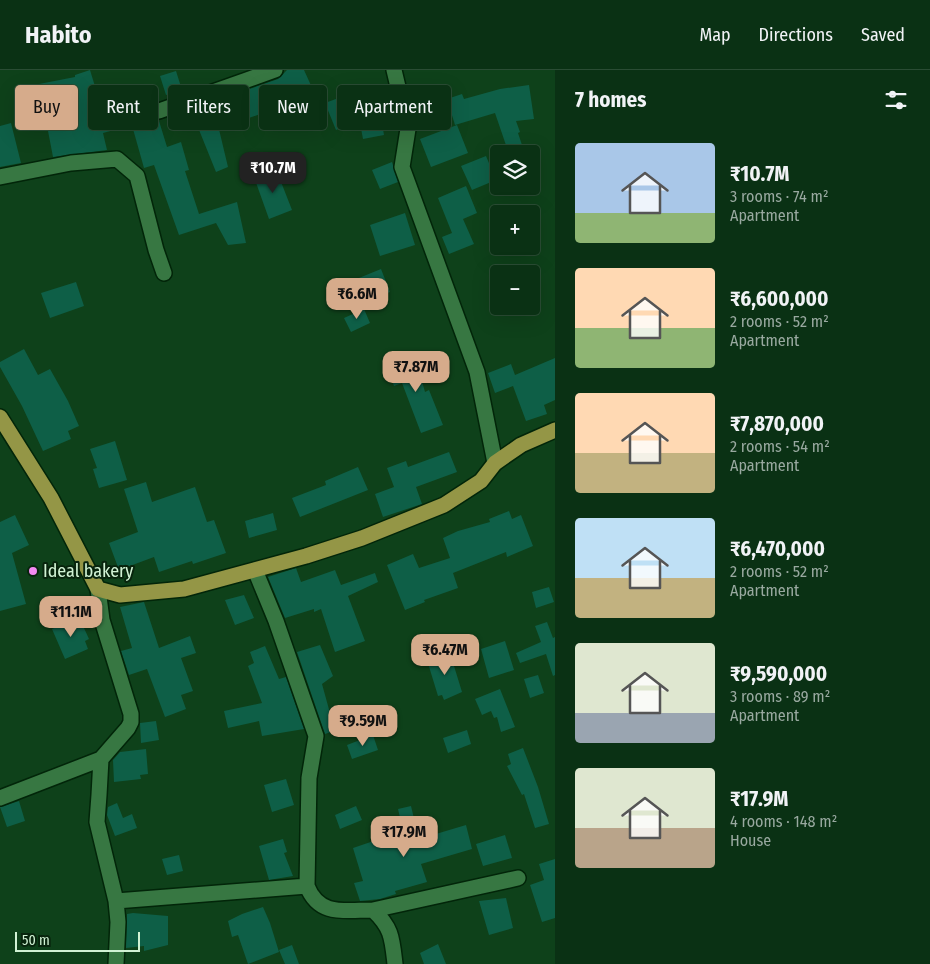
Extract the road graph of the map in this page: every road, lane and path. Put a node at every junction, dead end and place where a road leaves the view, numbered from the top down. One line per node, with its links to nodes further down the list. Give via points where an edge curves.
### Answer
1 (275, 70): 3 (street)
2 (394, 70): 8 (street, via 408,129 402,167 477,372)
3 (159, 111)
4 (0, 177): 5 (street, via 71,163 117,159 137,176)
5 (164, 273)
6 (0, 418): 10 (main road, via 50,498)
7 (555, 430): 8 (main road, via 521,445)
8 (495, 463): 9 (main road, via 481,481 444,505 362,538)
9 (255, 570): 10 (main road, via 184,589 120,595); 14 (street, via 316,736 309,778)
10 (98, 589): 11 (street, via 102,620 132,714 128,728)
11 (101, 759): 12 (street); 15 (street, via 98,822)
12 (0, 798)
13 (518, 878): 16 (street)
14 (307, 886): 15 (street); 16 (street, via 311,897 322,907)
15 (116, 901): 17 (street)
16 (373, 910): 18 (street, via 386,922 392,938)
17 (116, 964)
18 (395, 964)

